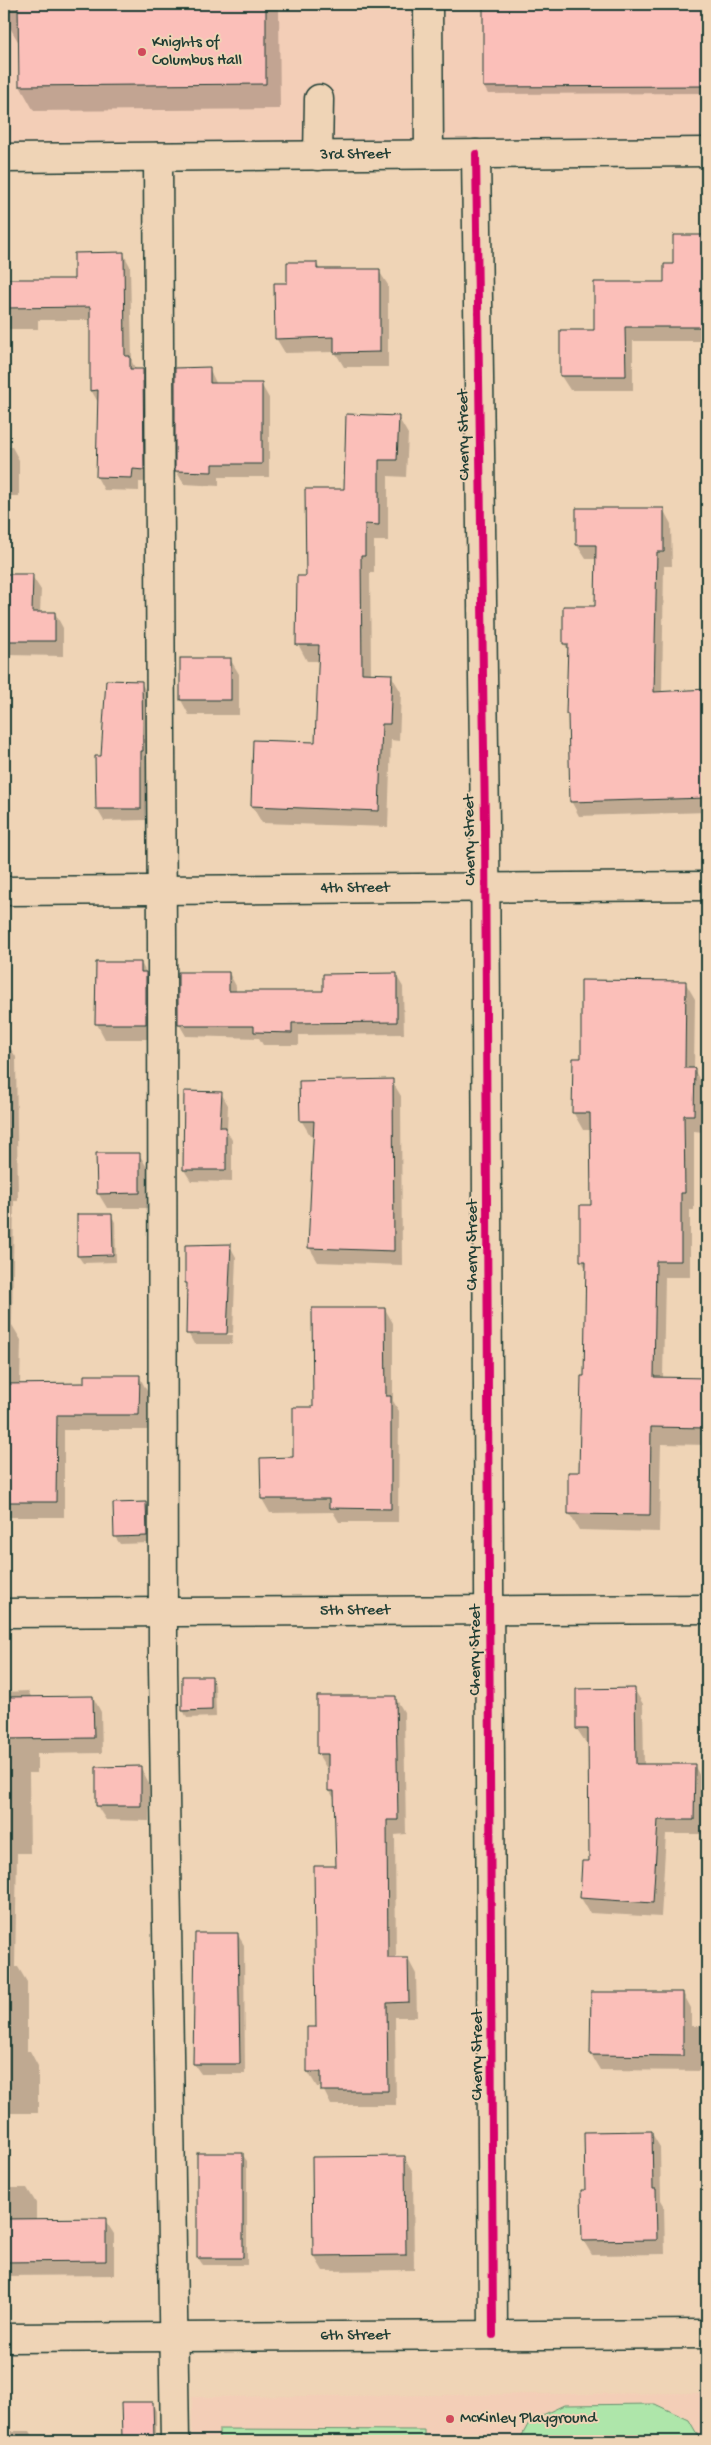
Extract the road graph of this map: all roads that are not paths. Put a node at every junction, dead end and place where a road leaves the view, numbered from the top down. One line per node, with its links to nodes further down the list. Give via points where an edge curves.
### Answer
1 (428, 4): 4 (street)
2 (320, 100): 6 (street)
3 (707, 152): 5 (street, 3rd Street)
4 (430, 154): 5 (street, 3rd Street); 6 (street, 3rd Street)
5 (476, 154): 10 (street, Cherry Street)
6 (318, 156): 7 (street, 3rd Street)
7 (158, 157): 8 (street, 3rd Street); 11 (street)
8 (4, 158)
9 (707, 886): 10 (street, 4th Street)
10 (485, 888): 11 (street, 4th Street); 14 (street, Cherry Street)
11 (162, 890): 12 (street, 4th Street); 15 (street)
12 (4, 891)
13 (707, 1609): 14 (street, 5th Street)
14 (489, 1610): 15 (street, 5th Street); 18 (street, Cherry Street)
15 (163, 1612): 16 (street, 5th Street); 19 (street)
16 (4, 1613)
17 (707, 2334): 18 (street, 6th Street)
18 (493, 2335): 19 (street, 6th Street)
19 (174, 2337): 20 (street, 6th Street); 21 (street)
20 (4, 2338)
21 (175, 2441)

